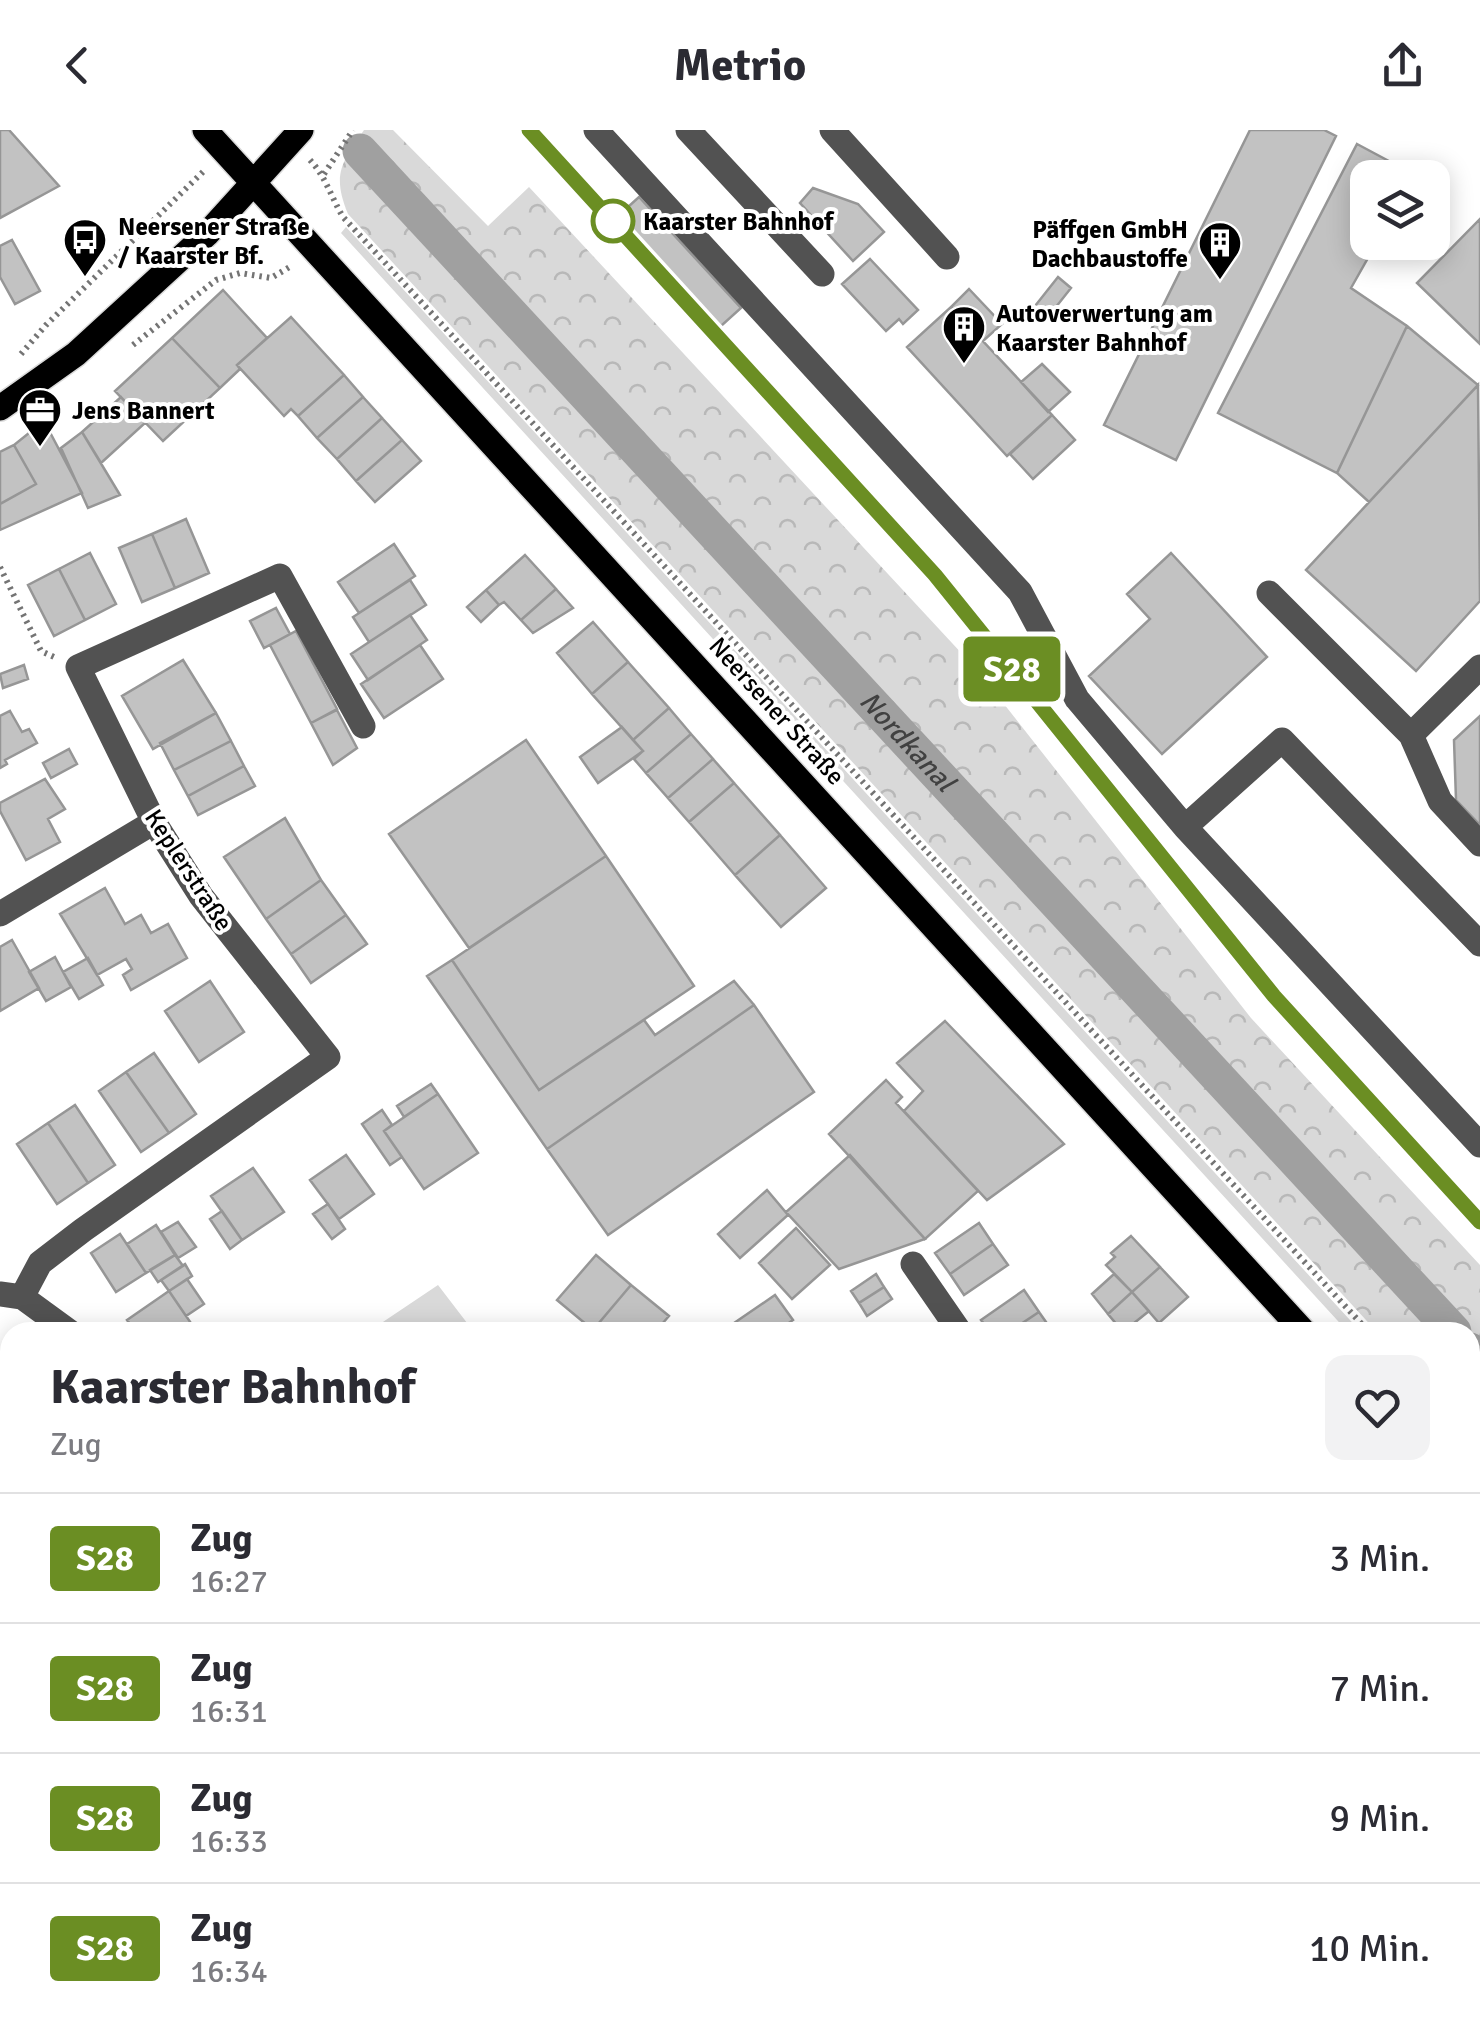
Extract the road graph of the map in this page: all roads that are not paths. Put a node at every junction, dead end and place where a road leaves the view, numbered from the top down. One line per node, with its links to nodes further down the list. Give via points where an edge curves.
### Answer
1 (205, 130): 6 (main road, Neersener Straße)
2 (596, 130): 15 (street, via 1020,592 1077,698)
3 (688, 130): 8 (street)
4 (832, 130): 7 (street)
5 (296, 136): 6 (main road)
6 (253, 184): 9 (main road, via 76,354); 24 (main road, Neersener Straße)
7 (947, 257)
8 (822, 274)
9 (0, 408)
10 (1269, 593): 13 (street)
11 (1480, 667): 13 (street)
12 (363, 726): 14 (street, Keplerstraße, via 280,576 78,667)
13 (1412, 735): 16 (street, via 1440,801)
14 (154, 822): 17 (street); 21 (street, Keplerstraße, via 201,896 328,1058 82,1230)
15 (1185, 827): 18 (street, via 1282,740); 19 (street)
16 (1480, 844)
17 (0, 914)
18 (1480, 944)
19 (1480, 1145)
20 (913, 1264): 23 (street)
21 (11, 1295): 22 (street)
22 (54, 1322)
23 (953, 1322)
24 (1295, 1322)

